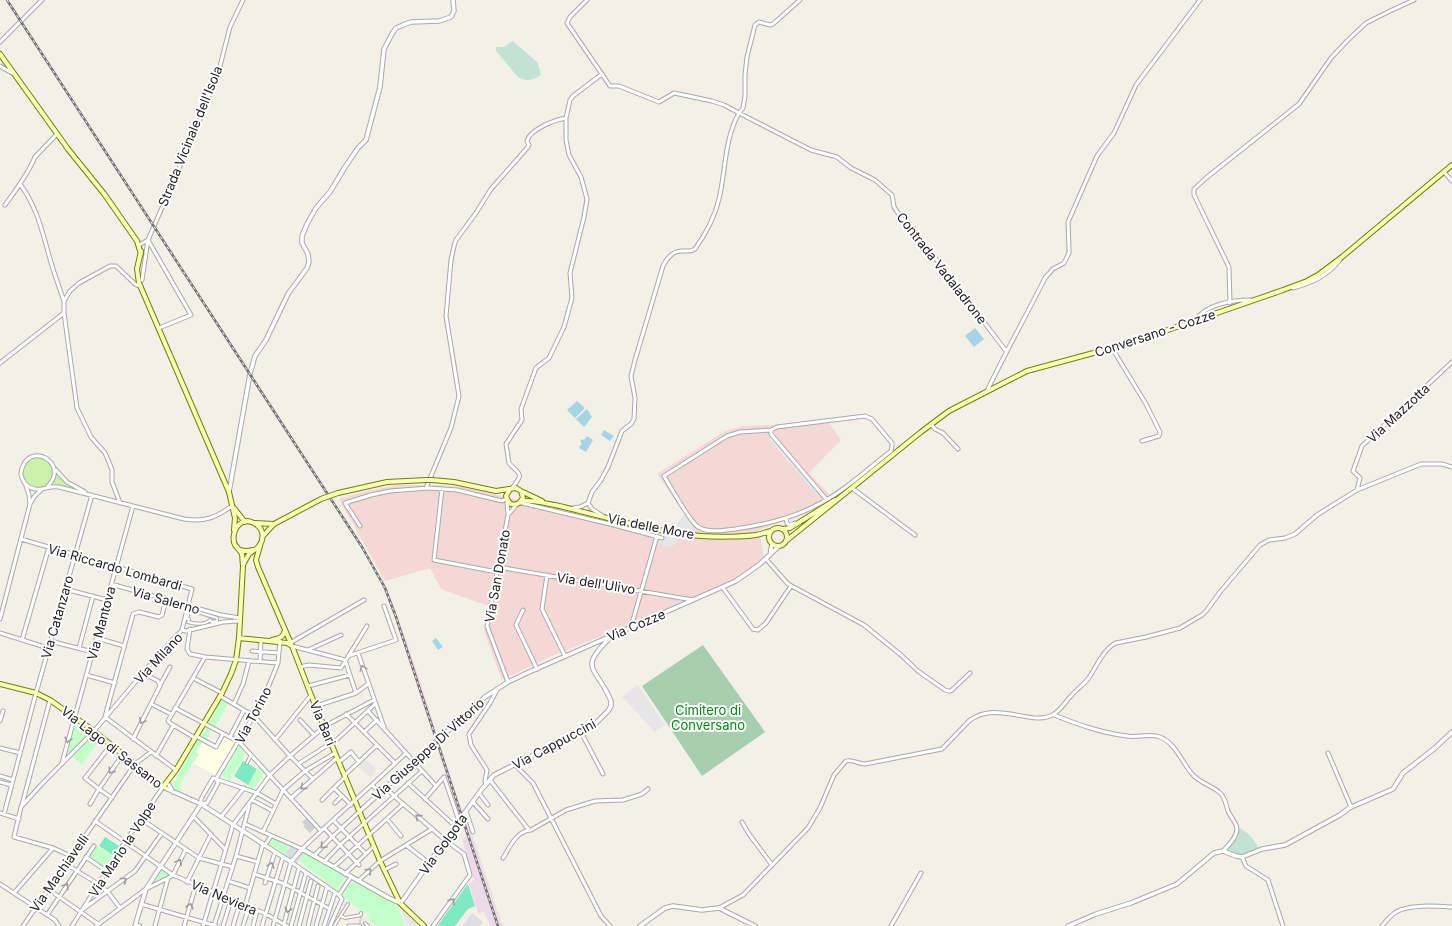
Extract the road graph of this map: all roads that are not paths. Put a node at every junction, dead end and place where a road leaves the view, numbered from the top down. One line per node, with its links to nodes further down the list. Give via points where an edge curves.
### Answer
1 (42, 0): 8 (street)
2 (242, 0): 21 (street, Strada Vicinale dell'Isola, via 228,31 218,70 202,114)
3 (453, 0): 52 (street, via 454,12 451,17 411,22 396,28 384,49 380,87 366,140 349,160 307,224 302,243 310,262 288,294 256,356 250,374)
4 (587, 0): 12 (street, Contrada Vadaladrone, via 567,23)
5 (800, 0): 13 (street, via 773,24 759,22 755,25 746,63 745,96)
6 (1200, 0): 31 (street, via 1136,85 1114,133 1097,156 1068,222 1070,249 1066,259 1048,273)
7 (1414, 0): 26 (street, via 1366,23 1331,58 1299,104 1194,189 1194,195 1229,267)
8 (0, 42)
9 (0, 54): 11 (main road)
10 (0, 66): 11 (street)
11 (14, 74): 15 (main road)
12 (602, 74): 13 (street, Contrada Vadaladrone, via 610,86 619,86 659,102 674,93 712,101); 14 (street, via 573,96)
13 (739, 113): 31 (street, Contrada Vadaladrone, via 811,150 837,157 851,168 875,180 892,195 894,207 914,237 926,246); 58 (street, via 729,138 719,198 713,216 695,249 676,252 669,256 663,266 631,376 635,398 634,419 622,431 608,468)
14 (566, 118): 41 (street, via 569,155 581,177 587,199 570,273 572,298 564,327 549,358 536,368 521,409 522,420 506,444 508,460 520,474); 44 (street, via 549,122 528,136 529,145 526,150 491,189 454,243 446,316 459,396 451,428)
15 (57, 134): 19 (street, via 35,157); 22 (main road, via 105,195)
16 (1452, 165): 17 (main road, Conversano - Cozze)
17 (1444, 172): 18 (street); 24 (main road, Conversano - Cozze, via 1318,275)
18 (1452, 181)
19 (20, 184): 20 (street); 25 (street, via 38,215)
20 (6, 205)
21 (148, 240): 22 (street); 23 (street, Strada Vicinale dell'Isola); 29 (street, via 190,315)
22 (139, 245): 23 (main road)
23 (141, 283): 25 (street, via 135,284 116,266 110,266 79,283); 29 (main road)
24 (1254, 300): 26 (street); 28 (main road, Conversano - Cozze)
25 (64, 301): 27 (street)
26 (1230, 302): 28 (street, via 1199,314)
27 (64, 313): 33 (street); 56 (street, via 76,408 91,437 109,462 112,482)
28 (1195, 321): 30 (main road, Conversano - Cozze)
29 (159, 328): 52 (main road)
30 (1112, 348): 34 (main road, Conversano - Cozze, via 1027,372); 37 (street, via 1143,398 1160,432 1158,436)
31 (1006, 351): 34 (street)
32 (1452, 362): 50 (street, Via Mazzotta, via 1362,446 1353,471 1360,478)
33 (0, 363)
34 (987, 392): 35 (main road, Conversano - Cozze, via 949,411)
35 (931, 424): 38 (street); 45 (main road, Conversano - Cozze)
36 (771, 430): 55 (street, via 771,434); 55 (street, via 777,427 865,416 872,419 892,443 891,451); 71 (street, via 740,432 727,436 664,476 694,524 702,529 724,530)
37 (1142, 442)
38 (958, 449)
39 (1452, 466): 50 (street, via 1422,464)
40 (54, 467): 42 (street, via 43,457 33,456 22,468 22,479); 43 (street, via 54,478); 53 (street, via 67,482)
41 (518, 481): 48 (street); 51 (street)
42 (25, 484): 46 (street, via 33,489); 59 (street)
43 (48, 487): 46 (street); 53 (street)
44 (426, 488): 47 (street); 72 (street, via 377,493 345,503)
45 (852, 488): 64 (main road); 78 (street); 84 (main road)
46 (42, 489): 59 (street)
47 (442, 489): 54 (street, via 471,492 502,501); 97 (street, via 434,560)
48 (511, 489): 49 (main road); 51 (main road); 54 (main road)
49 (496, 490): 54 (main road); 70 (main road, bridge, via 432,480 386,482 321,499)
50 (1357, 490): 179 (street, via 1317,515 1295,534 1269,540 1260,545 1202,615 1180,628 1111,645 1088,680)
51 (521, 491): 57 (main road, via 523,498); 60 (main road)
52 (229, 492): 62 (main road)
53 (92, 495): 56 (street); 91 (street, Via Catanzaro)
54 (507, 498): 57 (main road, via 511,504); 65 (street, Via San Donato)
55 (826, 499): 67 (street)
56 (120, 503): 61 (street)
57 (519, 503): 60 (main road, via 525,501); 65 (street); 80 (street)
58 (588, 503): 63 (street); 66 (street)
59 (30, 504): 82 (street)
60 (548, 504): 63 (main road, Via delle More)
61 (134, 506): 62 (street, via 198,521 211,518); 94 (street, Via Mantova)
62 (232, 506): 68 (main road); 74 (main road)
63 (571, 509): 66 (main road, Via delle More)
64 (820, 510): 67 (street, via 792,525 787,523); 73 (main road, via 790,528)
65 (508, 515): 96 (street, Via San Donato)
66 (604, 517): 77 (main road, Via delle More, via 684,534)
67 (786, 518): 71 (street)
68 (245, 522): 69 (main road); 74 (main road)
69 (254, 523): 70 (main road); 79 (main road, via 260,528)
70 (274, 524): 79 (main road)
71 (766, 524): 75 (street); 76 (street)
72 (360, 526)
73 (782, 529): 75 (main road, via 776,528); 84 (main road, via 787,536)
74 (234, 530): 89 (main road, via 233,539)
75 (771, 531): 76 (main road); 83 (main road)
76 (763, 533): 77 (main road)
77 (756, 535): 83 (main road)
78 (915, 535)
79 (263, 536): 86 (main road)
80 (657, 536): 81 (street); 103 (street)
81 (662, 538)
82 (21, 539): 88 (street, Via Riccardo Lombardi); 113 (street)
83 (769, 539): 85 (main road)
84 (786, 541): 87 (main road)
85 (772, 544): 87 (main road); 92 (street)
86 (260, 546): 90 (main road); 121 (main road, Via Bari, via 256,560)
87 (778, 546): 92 (street, Via Cozze)
88 (49, 547): 91 (street, Via Riccardo Lombardi); 127 (street)
89 (237, 547): 90 (main road, via 246,551); 95 (main road, via 242,554)
90 (253, 550): 95 (main road)
91 (74, 554): 94 (street, Via Riccardo Lombardi); 102 (street, Via Catanzaro)
92 (770, 555): 93 (street, Via Cozze)
93 (766, 559): 100 (street); 101 (street, Via Cozze, via 752,571)
94 (116, 566): 99 (street, Via Mantova); 109 (street, Via Riccardo Lombardi, via 192,589)
95 (243, 566): 114 (main road)
96 (498, 567): 97 (street, Via San Donato); 98 (street, Via dell'Ulivo)
97 (497, 572): 156 (street, Via San Donato, via 487,626)
98 (547, 575): 103 (street, Via dell'Ulivo); 141 (street, via 542,610)
99 (111, 584): 105 (street, Via Mantova); 106 (street, Via Salerno)
100 (791, 586): 101 (street, via 766,623 758,630 753,629); 151 (street, via 864,625 918,671 948,691)
101 (723, 588): 108 (street, Via Cozze)
102 (65, 589): 104 (street); 129 (street, Via Catanzaro)
103 (642, 590): 108 (street, Via dell'Ulivo); 118 (street)
104 (93, 596): 105 (street); 133 (street)
105 (107, 600): 125 (street, Via Mantova)
106 (166, 600): 109 (street, Via Salerno); 131 (street, via 162,615 159,617 139,612 133,614)
107 (364, 600): 130 (street)
108 (694, 600): 118 (street, Via Cozze)
109 (188, 606): 112 (street, Via Salerno); 119 (street, Via Riccardo Lombardi)
110 (384, 606): 139 (street, via 396,640)
111 (523, 610): 150 (street, via 516,624)
112 (221, 615): 114 (street, Via Salerno); 116 (street)
113 (0, 618)
114 (240, 618): 116 (street, Via Milano, via 238,621); 126 (main road)
115 (188, 622): 115 (street, via 198,624 210,620 217,621 217,618 191,610)
116 (223, 622): 120 (street, Via Milano)
117 (367, 626): 140 (street)
118 (631, 627): 124 (street, Via Cozze)
119 (182, 630): 120 (street, Via Milano); 152 (street, Via Milano)
120 (190, 630): 142 (street, via 188,652)
121 (285, 630): 130 (main road, Via Bari); 130 (main road)
122 (0, 633): 127 (street)
123 (340, 635): 134 (street)
124 (612, 636): 141 (street, Via Cozze); 194 (street, Via Cappuccini, via 594,655 592,666 609,697 611,706 599,721)
125 (97, 638): 131 (street); 136 (street, Via Mantova)
126 (239, 638): 128 (main road); 143 (main road)
127 (22, 640): 132 (street)
128 (261, 640): 130 (main road); 137 (street)
129 (50, 641): 132 (street, Via Catanzaro); 133 (street)
130 (286, 642): 134 (street); 138 (street, Via Torino, via 279,648); 149 (main road, Via Bari)
131 (124, 646): 157 (street)
132 (48, 648): 163 (street, Via Catanzaro)
133 (79, 648): 136 (street)
134 (307, 650): 144 (street)
135 (252, 651): 137 (street)
136 (93, 652): 153 (street, Via Mantova)
137 (261, 652): 138 (street); 146 (street)
138 (279, 653): 147 (street, Via Torino)
139 (358, 653): 140 (street); 159 (street, one-way to 139)
140 (348, 656): 144 (street)
141 (565, 656): 150 (street, Via Cozze)
142 (205, 657): 143 (street); 155 (street)
143 (236, 660): 145 (street); 164 (main road)
144 (345, 660): 149 (street, via 340,669 309,665); 154 (street)
145 (249, 661): 146 (street); 170 (street)
146 (260, 662): 147 (street)
147 (278, 663): 181 (street, Via Torino)
148 (170, 667): 160 (street)
149 (300, 667): 161 (main road, Via Bari)
150 (537, 669): 156 (street, Via Cozze)
151 (970, 673)
152 (143, 674): 160 (street, via 158,681); 182 (street, Via Milano)
153 (86, 675): 157 (street); 180 (street, Via Mantova)
154 (350, 675): 161 (street); 165 (street)
155 (193, 678): 164 (street); 173 (street)
156 (508, 682): 162 (street, Via Cozze)
157 (115, 683): 182 (street)
158 (0, 684): 163 (main road, Via Lago di Sassano)
159 (368, 684): 165 (street); 168 (street)
160 (160, 686): 169 (street)
161 (308, 686): 166 (main road, Via Bari)
162 (498, 688): 218 (street, Via Giuseppe Di Vittorio, via 464,715); 241 (street, via 469,734 471,746 488,770)
163 (36, 693): 167 (main road, Via Lago di Sassano); 208 (street, Via Catanzaro)
164 (221, 694): 170 (street); 187 (main road)
165 (356, 694): 172 (street)
166 (311, 695): 172 (main road, Via Bari); 201 (street)
167 (50, 700): 180 (main road, Via Lago di Sassano); 270 (street)
168 (374, 700): 171 (street); 178 (street)
169 (151, 704): 177 (street); 200 (street, one-way to 200)
170 (234, 704): 175 (street)
171 (375, 704): 176 (street); 183 (street)
172 (316, 706): 190 (main road, Via Bari)
173 (175, 708): 177 (street); 187 (street)
174 (3, 710): 186 (street)
175 (244, 710): 181 (street); 199 (street)
176 (368, 711): 185 (street); 188 (street)
177 (171, 714): 189 (street, via 168,721)
178 (346, 714): 188 (street); 190 (street)
179 (1054, 715): 319 (street, via 1128,737 1148,735 1164,739 1179,754 1193,775 1220,792 1224,798 1237,829 1234,838); 341 (street, via 1039,718 1002,712 986,714 973,718 942,749 865,764 846,761 834,775 808,828)
180 (75, 716): 191 (main road, Via Lago di Sassano); 221 (street, Via Mantova, one-way to 221)
181 (254, 716): 201 (street); 202 (street, Via Torino)
182 (105, 717): 191 (street, Via Milano); 200 (street)
183 (380, 717): 185 (street); 192 (street)
184 (300, 720): 197 (street)
185 (376, 720): 192 (street); 193 (street)
186 (0, 721)
187 (204, 723): 196 (street); 198 (main road)
188 (355, 723): 193 (street); 203 (street)
189 (174, 726): 198 (street); 214 (street)
190 (324, 726): 197 (street); 203 (main road, Via Bari)
191 (94, 731): 204 (main road, Via Lago di Sassano); 221 (street, Via Milano)
192 (386, 731): 210 (street)
193 (364, 732): 205 (street)
194 (581, 732): 224 (street, Via Cappuccini); 228 (street)
195 (1452, 732): 271 (street, via 1403,773 1393,789)
196 (223, 734): 198 (street, via 216,747); 199 (street)
197 (314, 735): 215 (street)
198 (196, 737): 225 (main road)
199 (230, 737): 202 (street)
200 (133, 738): 207 (street)
201 (275, 740): 215 (street)
202 (239, 742): 213 (street); 232 (street, Via Torino)
203 (331, 744): 209 (main road, Via Bari); 223 (street)
204 (111, 745): 212 (main road, Via Lago di Sassano); 247 (street, via 85,778)
205 (377, 745): 217 (street); 220 (street)
206 (0, 748): 208 (street)
207 (150, 752): 214 (street); 222 (street, Via Machiavelli)
208 (20, 753): 234 (street, Via Catanzaro)
209 (335, 753): 216 (main road, Via Bari); 226 (street)
210 (406, 753): 218 (street); 220 (street)
211 (1328, 753): 271 (street)
212 (123, 754): 222 (main road, Via Lago di Sassano); 247 (street, one-way to 247)
213 (251, 755): 219 (street); 229 (street)
214 (156, 756): 225 (street)
215 (290, 756): 223 (street); 229 (street)
216 (338, 760): 217 (street, via 351,752); 231 (main road, Via Bari); 233 (street)
217 (359, 762): 231 (street)
218 (414, 762): 227 (street); 246 (street, Via Giuseppe Di Vittorio)
219 (247, 763)
220 (395, 763): 240 (street)
221 (62, 764): 270 (street, Via Milano)
222 (135, 764): 243 (main road, Via Lago di Sassano); 256 (street, Via Machiavelli)
223 (298, 764): 226 (street)
224 (515, 765): 235 (street, Via Cappuccini, via 494,775); 282 (street, via 533,783)
225 (176, 770): 239 (main road); 243 (main road)
226 (305, 771): 233 (street); 249 (street)
227 (422, 771): 237 (street); 242 (street)
228 (603, 774)
229 (270, 775): 249 (street); 251 (street)
230 (0, 776): 234 (street)
231 (345, 777): 245 (street); 260 (main road, Via Bari)
232 (216, 779): 244 (street); 265 (street, via 213,778 201,799); 265 (street, via 218,782 207,803)
233 (312, 779): 257 (street, one-way to 257)
234 (13, 780): 238 (street, Via Catanzaro)
235 (490, 780): 241 (street, Via Cappuccini); 294 (street)
236 (0, 782): 238 (street)
237 (408, 784): 255 (street); 258 (street)
238 (11, 785): 275 (street, Via Catanzaro)
239 (169, 785): 243 (main road); 250 (street)
240 (372, 785): 252 (street); 260 (street)
241 (486, 785): 253 (street, Via Golgota)
242 (436, 786): 258 (street); 285 (street, via 444,777)
243 (163, 787): 250 (street, Via Lago di Sassano); 279 (street, Via Mario la Volpe)
244 (244, 788): 251 (street); 277 (street)
245 (334, 788): 254 (street); 259 (street)
246 (386, 788): 252 (street, Via Giuseppe Di Vittorio); 255 (street)
247 (99, 789): 256 (street); 264 (street)
248 (648, 789): 282 (street, via 642,794 623,800 595,801 566,810)
249 (283, 790): 257 (street); 266 (street)
250 (173, 792): 265 (street, Via Lago di Sassano)
251 (257, 793): 261 (street); 266 (street)
252 (380, 793): 274 (street, Via Giuseppe Di Vittorio)
253 (479, 793): 262 (street, Via Golgota); 269 (street)
254 (342, 796): 263 (street); 268 (street)
255 (394, 796): 267 (street); 288 (street)
256 (112, 798): 284 (street, Via Machiavelli)
257 (291, 798): 295 (street)
258 (425, 799): 290 (street)
259 (322, 800)
260 (355, 801): 268 (street); 274 (main road, Via Bari)
261 (251, 802): 272 (street); 287 (street); 289 (street)
262 (473, 802): 273 (street, Via Golgota); 281 (street)
263 (335, 803)
264 (90, 804)
265 (201, 804): 276 (street); 277 (street, Via Lago di Sassano)
266 (276, 804): 272 (street)
267 (403, 804): 280 (street); 293 (street, one-way to 267)
268 (351, 805): 283 (street)
269 (488, 805)
270 (21, 807): 278 (street)
271 (1351, 807): 329 (street, via 1285,845 1262,849)
272 (273, 811): 297 (street)
273 (466, 811): 285 (street, Via Golgota); 298 (street)
274 (360, 812): 288 (main road, Via Bari); 292 (street)
275 (2, 814): 278 (street)
276 (193, 816): 300 (street); 308 (street)
277 (221, 817): 289 (street, Via Lago di Sassano)
278 (19, 819): 315 (street, via 14,837)
279 (141, 819): 299 (street); 307 (street, Via Mario la Volpe)
280 (387, 819): 302 (street); 303 (street)
281 (488, 819)
282 (551, 819): 294 (street); 434 (street, via 601,916)
283 (333, 820): 291 (street); 292 (street)
284 (95, 821): 307 (street, Via Neviera); 323 (street, Via Machiavelli)
285 (459, 821): 290 (street, Via Golgota)
286 (742, 822): 341 (street)
287 (245, 824): 296 (street); 297 (street)
288 (364, 824): 302 (main road, Via Bari); 305 (street)
289 (233, 825): 296 (street, Via Lago di Sassano); 317 (street)
290 (455, 826): 306 (street, Via Golgota)
291 (324, 828): 295 (street); 304 (street)
292 (341, 828): 304 (street); 305 (street)
293 (432, 829): 306 (street); 311 (street)
294 (529, 830): 331 (street, via 517,836)
295 (321, 831): 318 (street)
296 (243, 832): 309 (street, Via Lago di Sassano); 325 (street)
297 (263, 832): 301 (street)
298 (473, 832)
299 (162, 833): 308 (street); 324 (street)
300 (211, 834): 317 (street); 330 (street)
301 (271, 836): 309 (street); 318 (street)
302 (369, 836): 313 (street); 314 (main road, Via Bari)
303 (401, 836)
304 (332, 837): 310 (street); 326 (street, one-way to 326)
305 (349, 837): 310 (street); 313 (street)
306 (445, 840): 336 (street, Via Golgota); 433 (street, one-way to 306, via 470,875 464,854)
307 (125, 842): 324 (street, Via Neviera); 348 (street, Via Mario la Volpe)
308 (176, 842): 316 (street); 342 (street)
309 (264, 845): 320 (street, Via Lago di Sassano); 334 (street)
310 (340, 845): 321 (street); 335 (street)
311 (406, 845): 333 (street); 336 (street)
312 (94, 846): 327 (street)
313 (358, 846): 321 (street); 322 (street)
314 (374, 846): 322 (street); 333 (main road, Via Bari)
315 (53, 848): 323 (street); 376 (street)
316 (186, 849): 330 (street); 353 (street, one-way to 316)
317 (225, 850): 338 (street)
318 (302, 850): 326 (street); 332 (street)
319 (1223, 851): 329 (street); 438 (street, via 1214,853 1177,884)
320 (275, 852): 328 (street, Via Lago di Sassano); 356 (street, one-way to 320)
321 (348, 854): 339 (street); 344 (street)
322 (366, 854): 339 (street)
323 (71, 856): 337 (street, Via Machiavelli)
324 (146, 856): 342 (street, Via Neviera); 373 (street, one-way to 324, via 136,871)
325 (236, 856): 334 (street); 343 (street)
326 (314, 856): 335 (street)
327 (86, 857): 346 (street); 348 (street)
328 (283, 857): 332 (street, Via Lago di Sassano); 359 (street)
329 (1242, 857): 439 (street, via 1246,866 1268,880)
330 (199, 858): 338 (street); 361 (street)
331 (502, 858)
332 (292, 861): 345 (street); 365 (street)
333 (380, 861): 347 (main road, Via Bari); 360 (street, one-way to 333)
334 (258, 862): 351 (street)
335 (324, 862): 344 (street)
336 (429, 862): 384 (street, Via Golgota, via 404,900)
337 (66, 864): 346 (street); 370 (street, Via Machiavelli)
338 (221, 864): 343 (street); 374 (street)
339 (357, 864): 352 (street)
340 (396, 864): 347 (street)
341 (772, 865): 393 (street, via 743,894)
342 (160, 866): 353 (street, Via Neviera); 371 (street)
343 (233, 867): 358 (street)
344 (334, 867): 352 (street)
345 (299, 868): 349 (street); 372 (street)
346 (76, 870): 364 (street); 379 (street, one-way to 346)
347 (384, 870): 384 (main road, Via Bari)
348 (106, 871): 364 (street, Via Mario la Volpe)
349 (306, 872): 357 (street); 375 (street)
350 (921, 873): 437 (street)
351 (254, 874): 356 (street); 369 (street)
352 (345, 874): 354 (street)
353 (173, 875): 355 (street); 361 (street, Via Neviera)
354 (350, 877): 360 (street); 378 (street)
355 (168, 878): 371 (street); 395 (street)
356 (267, 879): 359 (street); 362 (street)
357 (311, 879): 366 (street); 381 (street)
358 (228, 881): 369 (street); 380 (street)
359 (276, 881): 365 (street); 398 (street)
360 (358, 881): 384 (street, via 389,898)
361 (187, 882): 367 (street, Via Neviera)
362 (266, 883)
363 (0, 884): 376 (street)
364 (98, 884): 373 (street); 397 (street, Via Mario la Volpe)
365 (285, 884): 372 (street); 403 (street)
366 (319, 884): 368 (street); 383 (street)
367 (196, 885): 374 (street, Via Neviera); 402 (street, one-way to 367)
368 (327, 887): 377 (street); 388 (street)
369 (250, 888): 389 (street)
370 (48, 889): 379 (street); 390 (street, Via Machiavelli)
371 (146, 889): 385 (street); 392 (street)
372 (294, 889): 375 (street); 407 (street, one-way to 407)
373 (108, 892): 392 (street); 397 (street)
374 (212, 892): 380 (street, Via Neviera); 405 (street)
375 (300, 892): 381 (street); 421 (street)
376 (14, 893): 390 (street)
377 (335, 893): 378 (street); 394 (street)
378 (339, 895): 426 (street, via 342,899)
379 (59, 896): 397 (street); 399 (street)
380 (223, 896): 382 (street, Via Neviera); 414 (street)
381 (307, 896): 383 (street); 422 (street)
382 (231, 900): 386 (street, Via Neviera); 415 (street)
383 (314, 900): 388 (street); 423 (street)
384 (399, 900): 432 (main road, Via Bari)
385 (141, 904): 395 (street); 411 (street)
386 (240, 904): 389 (street, Via Neviera); 416 (street)
387 (348, 904): 401 (street)
388 (322, 905): 394 (street); 424 (street)
389 (247, 906): 396 (street, Via Neviera); 417 (street)
390 (35, 907): 399 (street); 408 (street, Via Machiavelli)
391 (1452, 907): 440 (street, via 1425,906 1401,910)
392 (120, 908): 406 (street)
393 (719, 908): 435 (street, via 702,910 670,906); 436 (street)
394 (330, 909): 425 (street)
395 (159, 910): 402 (street); 412 (street)
396 (257, 911): 398 (street, Via Neviera); 418 (street)
397 (81, 912): 406 (street); 410 (street, Via Mario la Volpe)
398 (266, 914): 403 (street, Via Neviera); 419 (street)
399 (47, 915): 409 (street)
400 (361, 915): 401 (street, via 345,918)
401 (341, 916): 427 (street)
402 (186, 918): 405 (street); 413 (street)
403 (275, 919): 407 (street, Via Neviera); 420 (street)
404 (365, 923): 431 (street)
405 (203, 924): 414 (street)
406 (97, 925)
407 (285, 925)
408 (23, 926)
409 (59, 926)
410 (72, 926)
411 (137, 926)
412 (155, 926)
413 (184, 926)
414 (215, 926)
415 (223, 926)
416 (233, 926)
417 (243, 926)
418 (253, 926)
419 (262, 926)
420 (273, 926)
421 (291, 926)
422 (299, 926)
423 (308, 926)
424 (316, 926)
425 (324, 926)
426 (330, 926)
427 (334, 926)
428 (349, 926): 429 (street)
429 (355, 926): 430 (street)
430 (359, 926)
431 (368, 926)
432 (424, 926)
433 (433, 926)
434 (610, 926)
435 (640, 926)
436 (755, 926)
437 (891, 926)
438 (1068, 926)
439 (1283, 926)
440 (1382, 926)

